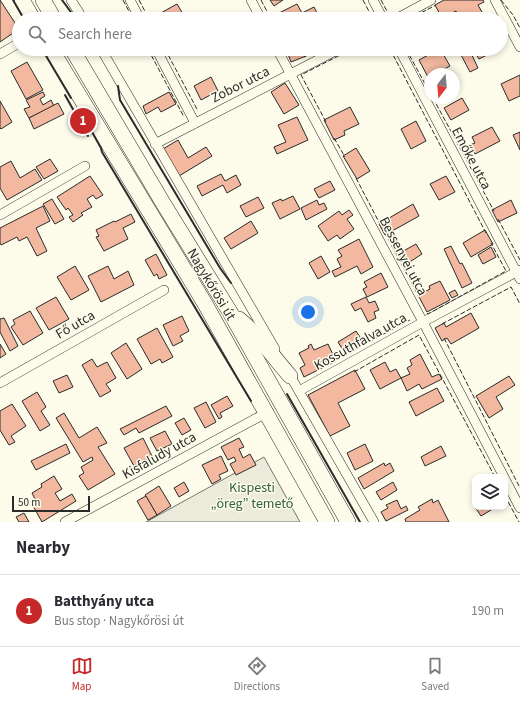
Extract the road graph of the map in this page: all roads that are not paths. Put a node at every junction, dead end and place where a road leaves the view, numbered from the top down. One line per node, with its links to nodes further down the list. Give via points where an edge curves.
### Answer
1 (22, 0): 9 (main road)
2 (43, 0): 10 (main road)
3 (71, 0): 11 (street)
4 (130, 0): 12 (street)
5 (251, 0): 13 (street)
6 (373, 0): 14 (street)
7 (431, 0): 15 (street)
8 (495, 0): 16 (street)
9 (29, 12)
10 (50, 12)
11 (79, 12)
12 (136, 12)
13 (257, 12)
14 (379, 12)
15 (409, 12)
16 (501, 12)
17 (508, 24): 19 (street)
18 (12, 47): 20 (street)
19 (520, 47)
20 (0, 54)
21 (55, 56): 40 (main road, Nagykőrösi út, via 204,302)
22 (76, 56): 35 (main road, Nagykőrösi út)
23 (105, 56): 30 (street, Nagykőrösi út)
24 (160, 56): 29 (street)
25 (281, 56): 28 (street, Bessenyei utca)
26 (325, 56): 28 (street, Zobor utca)
27 (403, 56): 33 (street, Emőke utca)
28 (290, 74): 29 (street, Zobor utca); 36 (street, Bessenyei utca)
29 (195, 123): 30 (street, Zobor utca)
30 (155, 144): 37 (street, Nagykőrösi út)
31 (85, 166): 32 (street)
32 (0, 215)
33 (519, 274): 36 (street, Kossuthfalva utca)
34 (164, 290): 38 (street, Fő utca)
35 (230, 312): 37 (main road, via 254,333); 46 (main road, Nagykőrösi út)
36 (423, 322): 39 (street, Kossuthfalva utca); 41 (street, Bessenyei utca)
37 (290, 376): 39 (street, Nagykőrösi út)
38 (0, 383)
39 (299, 391): 47 (street, Nagykőrösi út)
40 (266, 412): 44 (street, Kisfaludy utca); 45 (main road, Nagykőrösi út)
41 (503, 474)
42 (508, 484): 43 (street, Bessenyei utca)
43 (520, 508)
44 (65, 522)
45 (327, 522)
46 (348, 522)
47 (374, 522)

